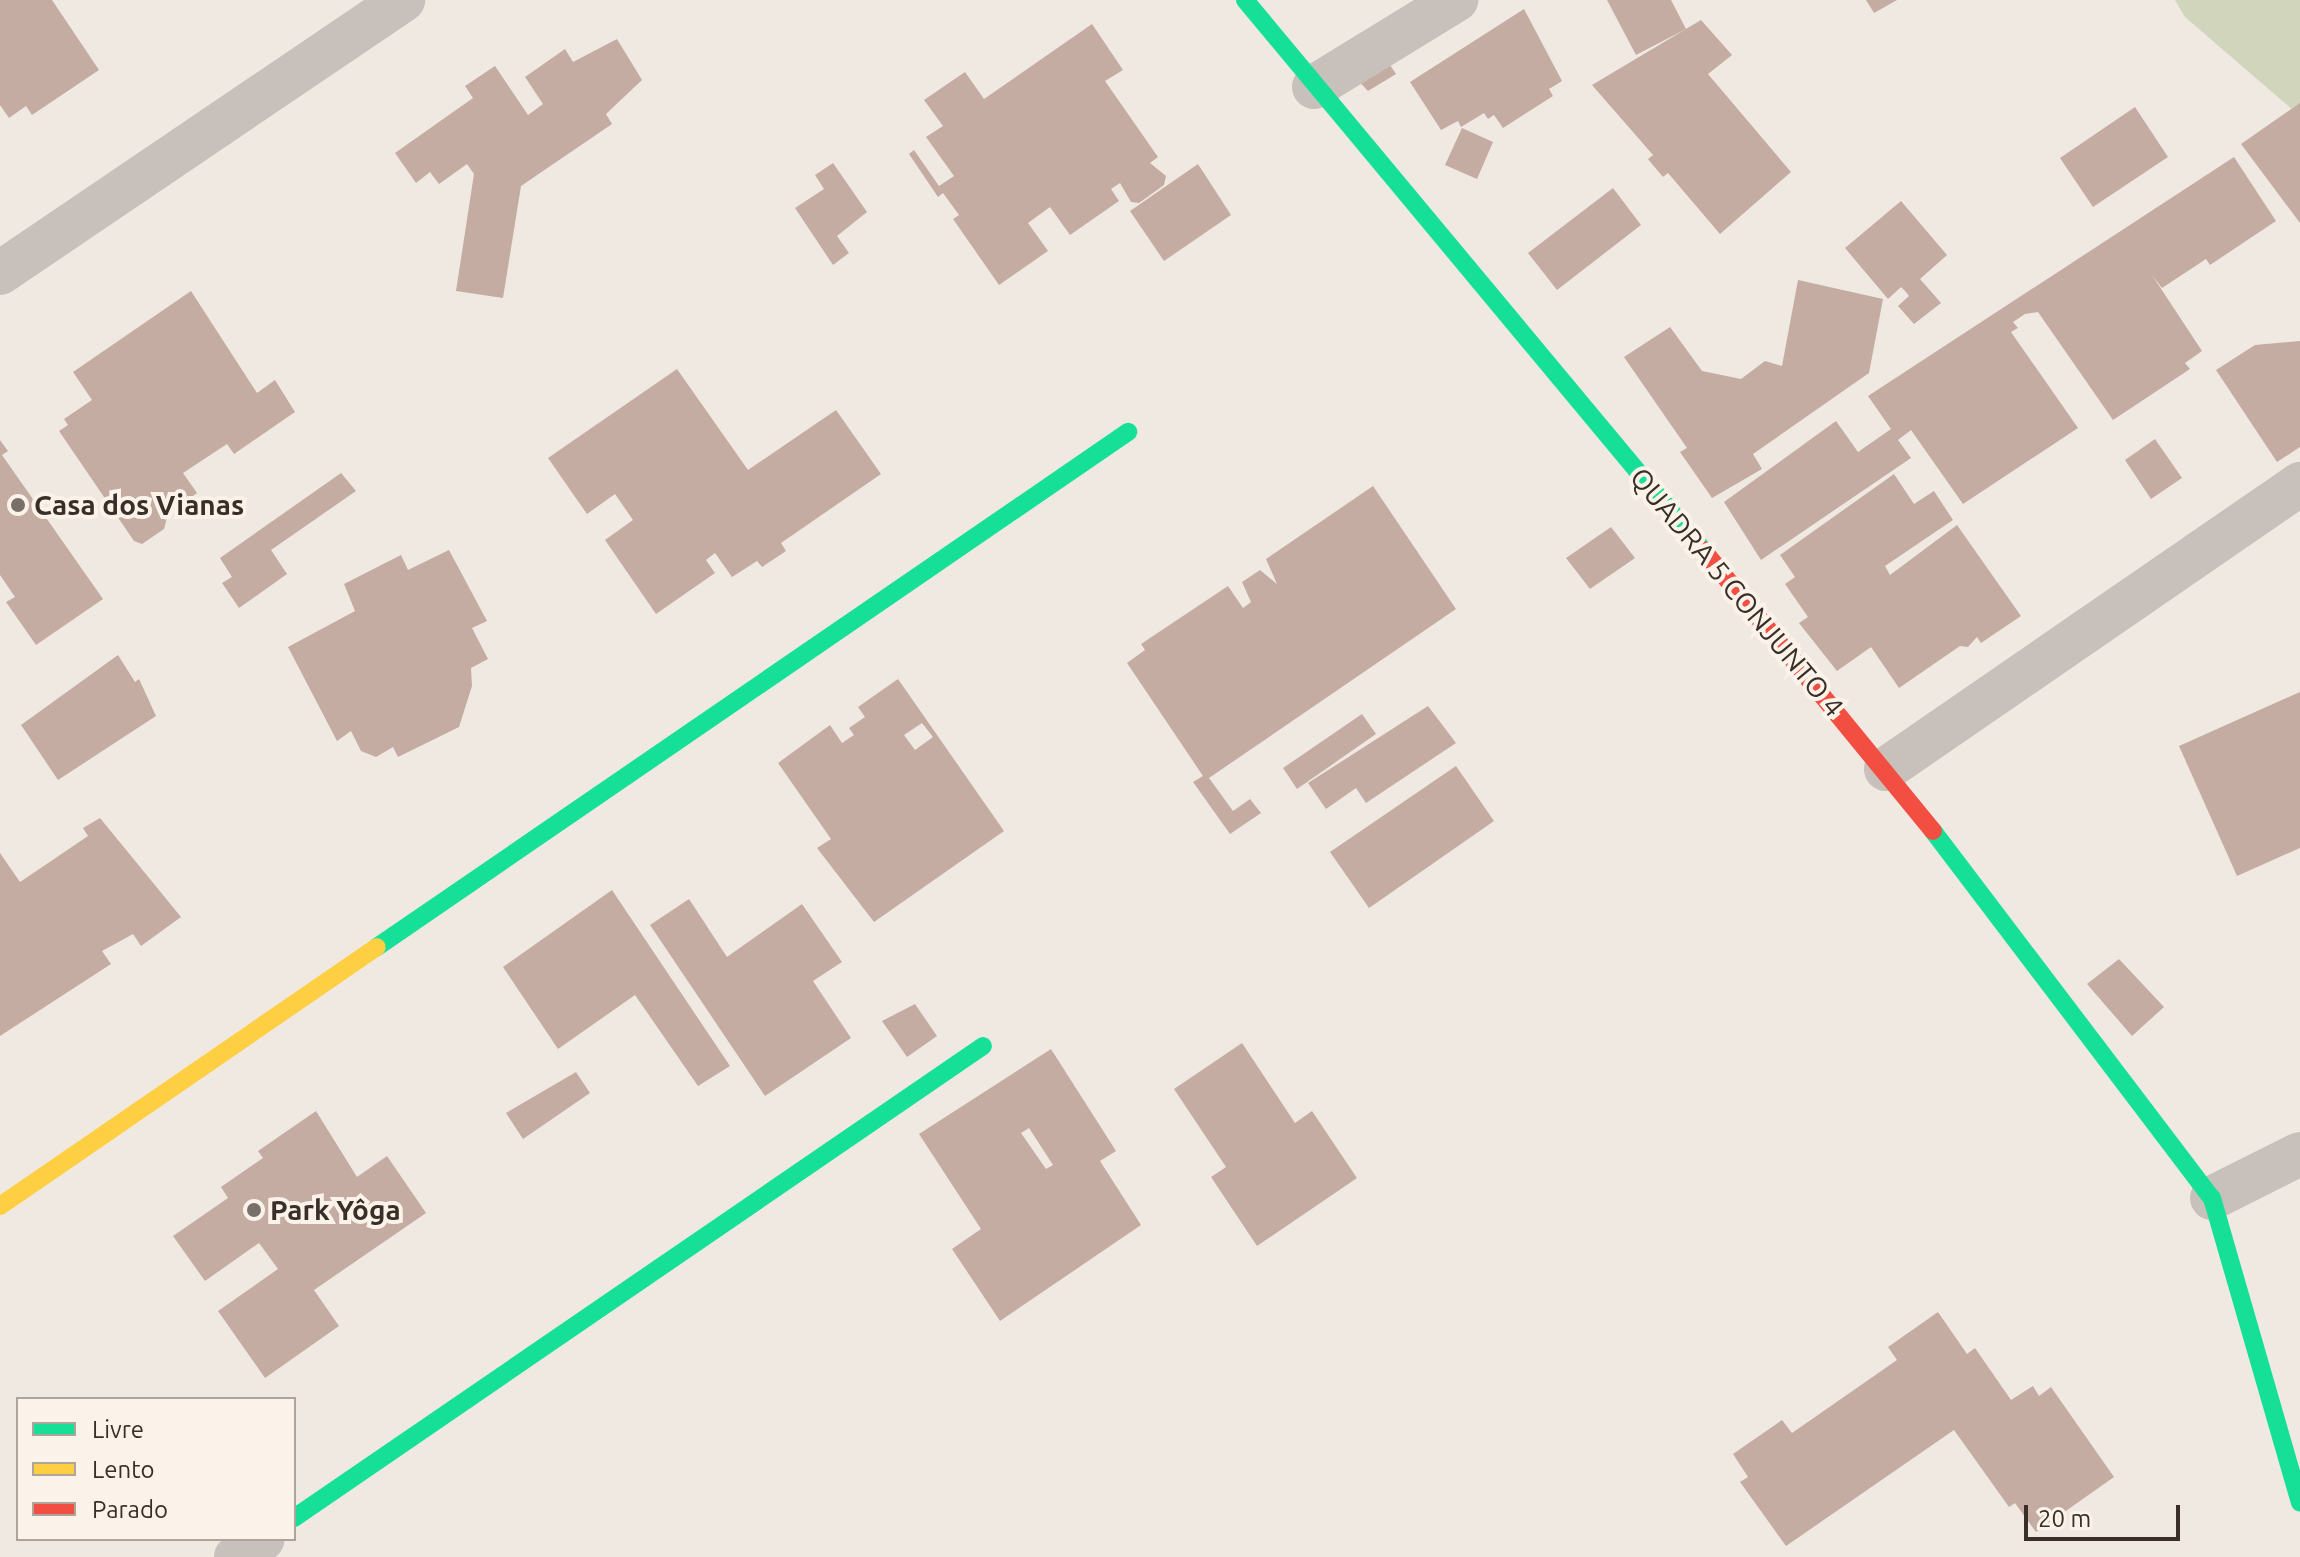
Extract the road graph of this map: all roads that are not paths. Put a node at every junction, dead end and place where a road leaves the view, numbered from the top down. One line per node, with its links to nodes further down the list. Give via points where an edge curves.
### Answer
1 (403, 0): 5 (street)
2 (1245, 0): 4 (street, QUADRA 5 CONJUNTO 4)
3 (1456, 0): 4 (street)
4 (1314, 87): 8 (street, QUADRA 5 CONJUNTO 4)
5 (0, 273)
6 (1128, 432): 12 (street)
7 (2300, 484): 8 (street)
8 (1886, 769): 11 (street, QUADRA 5 CONJUNTO 4)
9 (983, 1046): 14 (street)
10 (2300, 1154): 11 (street)
11 (2212, 1198): 13 (street)
12 (0, 1206)
13 (2300, 1503)
14 (296, 1517)
15 (260, 1541): 16 (street)
16 (236, 1557)

